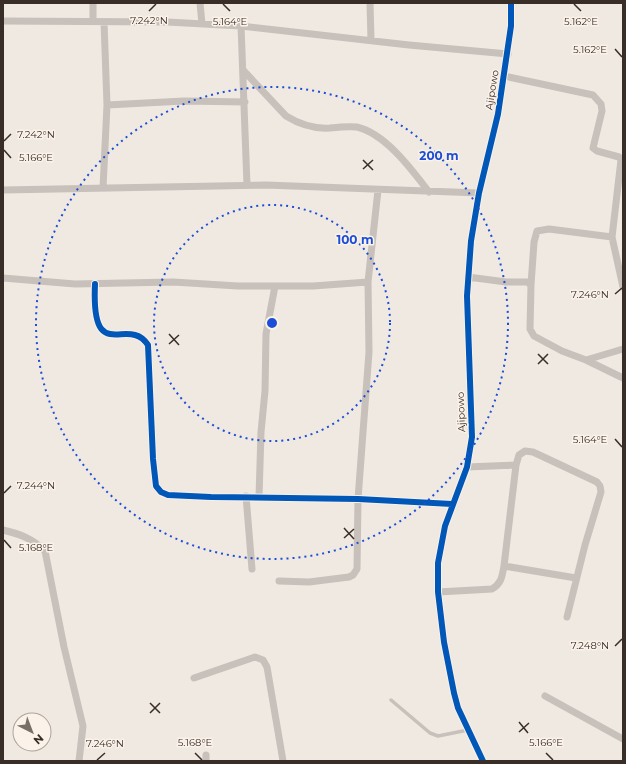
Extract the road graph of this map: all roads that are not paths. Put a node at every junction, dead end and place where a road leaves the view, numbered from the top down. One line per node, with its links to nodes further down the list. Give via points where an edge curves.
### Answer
1 (93, 3): 6 (street)
2 (200, 3): 8 (street)
3 (370, 3): 10 (street)
4 (511, 3): 11 (street, Ajipowo)
5 (3, 21): 6 (street)
6 (93, 21): 7 (street)
7 (104, 22): 8 (street); 15 (street)
8 (202, 24): 9 (street)
9 (241, 26): 10 (street); 12 (street)
10 (371, 40): 11 (street)
11 (508, 54): 13 (street, Ajipowo)
12 (243, 70): 14 (street); 20 (street, via 286,116 293,120 318,128 356,127 381,139 406,162)
13 (504, 76): 21 (street, Ajipowo, via 497,121); 22 (street, via 593,95 601,104 602,111 593,148 597,152 619,157 621,160)
14 (245, 102): 15 (street, via 184,101); 16 (street)
15 (107, 105): 17 (street)
16 (247, 185): 17 (street); 19 (street)
17 (103, 188): 18 (street)
18 (3, 190)
19 (378, 190): 20 (street); 25 (street)
20 (429, 192): 21 (street)
21 (479, 193): 23 (street, Ajipowo)
22 (612, 236): 27 (street, via 549,229 537,231); 29 (street)
23 (468, 277): 27 (street); 34 (street, Ajipowo, via 472,437)
24 (3, 278): 26 (street)
25 (368, 282): 28 (street); 37 (street, via 369,352)
26 (95, 284): 28 (street, via 173,282 211,286); 35 (street, via 94,314 104,333 133,335 148,345 149,401 156,486 168,495)
27 (531, 284): 31 (street, via 530,329 534,336)
28 (275, 286): 36 (street, via 266,334 265,391 260,432)
29 (623, 287)
30 (623, 349): 31 (street)
31 (586, 360): 32 (street)
32 (623, 378)
33 (516, 465): 34 (street); 40 (street); 42 (street, via 519,455 525,450 597,482 600,486 601,492)
34 (467, 467): 38 (street, Ajipowo)
35 (246, 496): 36 (street); 41 (street)
36 (260, 497): 37 (street)
37 (358, 499): 38 (street); 43 (street, via 357,569 353,575 349,578 309,582)
38 (452, 504): 44 (street, Ajipowo, via 438,563)
39 (3, 530): 51 (street, via 24,535 45,552 83,726)
40 (504, 566): 42 (street); 44 (street, via 502,579 498,586 492,589)
41 (252, 569)
42 (576, 578): 45 (street)
43 (279, 581)
44 (438, 592): 49 (street, Ajipowo, via 454,693)
45 (567, 617)
46 (194, 678): 52 (street, via 255,657 263,660 267,667)
47 (545, 696): 50 (street)
48 (391, 700): 49 (lane, via 430,733 438,736)
49 (468, 730): 53 (street, Ajipowo)
50 (623, 739)
51 (79, 761)
52 (283, 761)
53 (483, 761)

